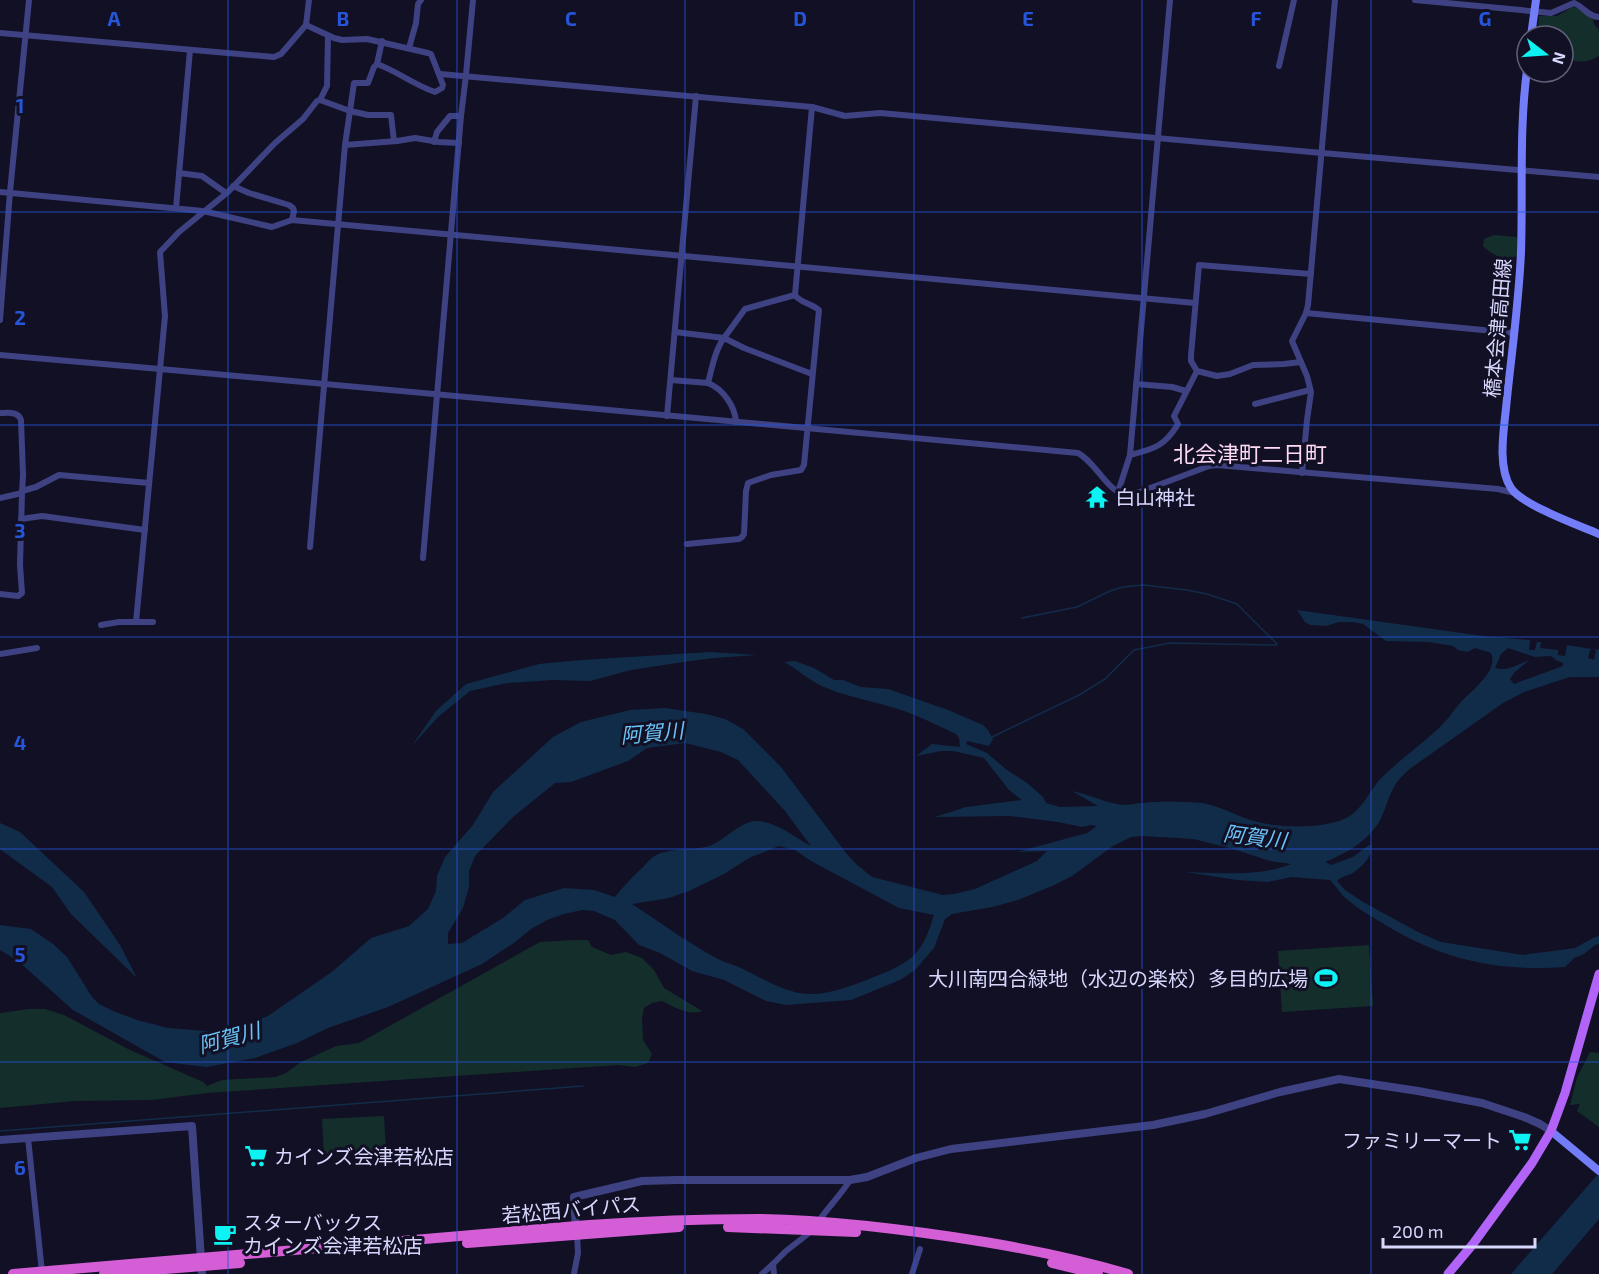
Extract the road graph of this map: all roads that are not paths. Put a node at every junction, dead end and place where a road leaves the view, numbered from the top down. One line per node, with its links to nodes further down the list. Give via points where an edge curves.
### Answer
1 (29, 0): 15 (street)
2 (309, 0): 13 (street)
3 (421, 0): 18 (street)
4 (473, 0): 23 (street)
5 (1170, 0): 30 (street)
6 (1294, 0): 21 (street)
7 (1335, 0): 35 (street)
8 (1414, 0): 10 (street)
9 (1536, 0): 10 (main road)
10 (1535, 11): 11 (street, via 1551,13 1574,3); 12 (main road)
11 (1599, 17)
12 (1533, 24)
13 (306, 25): 16 (street); 19 (street, via 276,57)
14 (0, 33): 15 (street)
15 (26, 35): 19 (street); 41 (street)
16 (328, 36): 17 (street); 26 (street, via 327,86)
17 (382, 41): 18 (street); 20 (street)
18 (409, 48): 22 (street, via 431,54)
19 (190, 50): 37 (street)
20 (377, 64): 22 (street, via 435,92 443,85); 28 (street, via 368,83 354,83)
21 (1279, 66)
22 (440, 74): 23 (street)
23 (466, 75): 25 (street); 29 (street)
24 (1526, 84): 36 (main road, 橋本会津高田線)
25 (696, 96): 27 (street); 48 (street)
26 (320, 100): 28 (street); 39 (street)
27 (812, 107): 30 (street, via 845,116 880,113); 49 (street)
28 (350, 111): 31 (street, via 391,115); 34 (street)
29 (461, 116): 32 (street, via 450,117); 33 (street)
30 (1157, 138): 35 (street); 52 (street)
31 (394, 141): 32 (street, via 415,138); 34 (street)
32 (434, 142): 33 (street)
33 (459, 143): 47 (street)
34 (345, 145): 46 (street)
35 (1322, 153): 36 (street); 50 (street)
36 (1521, 170): 38 (street); 57 (main road, 橋本会津高田線)
37 (179, 173): 42 (street, via 202,176); 43 (street)
38 (1599, 177)
39 (233, 186): 42 (street); 45 (street, via 293,208)
40 (0, 192): 41 (street)
41 (10, 192): 43 (street); 55 (street)
42 (226, 194): 44 (street)
43 (176, 208): 44 (street)
44 (203, 211): 45 (street, via 272,227); 61 (street, via 160,252 165,316)
45 (292, 220): 46 (street)
46 (339, 225): 47 (street); 67 (street)
47 (452, 236): 48 (street); 70 (street)
48 (681, 256): 49 (street); 56 (street)
49 (798, 267): 51 (street); 52 (street)
50 (1311, 274): 53 (street, via 1199,265); 54 (street)
51 (795, 295): 58 (street, via 745,309); 63 (street, via 819,310)
52 (1144, 298): 53 (street); 66 (street)
53 (1196, 303): 62 (street, via 1191,361)
54 (1306, 313): 57 (street); 60 (street, via 1292,341)
55 (0, 320)
56 (675, 332): 58 (street); 64 (street)
57 (1514, 333): 81 (main road, 橋本会津高田線, via 1503,460 1504,474)
58 (724, 338): 63 (street); 65 (street)
59 (0, 355): 61 (street)
60 (1301, 362): 62 (street, via 1253,365 1217,376); 68 (street)
61 (160, 369): 67 (street); 78 (street)
62 (1197, 371): 69 (street)
63 (812, 374): 75 (street)
64 (671, 380): 65 (street); 73 (street)
65 (708, 383): 74 (street, via 722,392 734,410)
66 (1136, 384): 69 (street); 76 (street)
67 (324, 385): 70 (street); 87 (street)
68 (1310, 390): 71 (street); 77 (street)
69 (1186, 391): 76 (street, via 1174,416 1178,424 1167,440)
70 (437, 394): 73 (street); 88 (street)
71 (1255, 404)
72 (0, 413): 79 (street, via 20,416)
73 (667, 416): 74 (street)
74 (736, 422): 75 (street)
75 (808, 428): 80 (street, via 1078,453); 86 (street, via 802,469 747,485 742,537)
76 (1130, 455): 80 (street)
77 (1302, 473): 80 (street, via 1218,465 1132,495); 81 (street)
78 (149, 483): 79 (street, via 59,475); 84 (street)
79 (22, 492): 82 (street); 83 (street)
80 (1118, 492)
81 (1516, 493): 85 (main road)
82 (0, 498)
83 (21, 519): 84 (street, via 42,516); 89 (street, via 22,592 18,596)
84 (145, 530): 90 (street)
85 (1599, 534)
86 (687, 544)
87 (310, 547)
88 (423, 558)
89 (0, 594)
90 (136, 622): 91 (street); 92 (street)
91 (153, 622)
92 (101, 625)
93 (37, 648): 94 (street)
94 (0, 654)
95 (1599, 974): 96 (main road)
96 (1551, 1131): 99 (main road); 100 (street, via 1515,1113 1482,1103 1339,1079 1153,1125 951,1149 867,1178); 115 (main road, via 1532,1163)
97 (28, 1138): 98 (street); 105 (street, via 192,1126); 106 (street)
98 (0, 1140)
99 (1599, 1171)
100 (850, 1180): 101 (street); 102 (street, via 642,1181 574,1197)
101 (816, 1226): 102 (highway, 若松西バイパス); 104 (street); 113 (highway, 若松西バイパス, via 977,1247); 114 (highway, 若松西バイパス, via 858,1225 949,1236)
102 (577, 1230): 105 (highway, 若松西バイパス); 109 (street)
103 (920, 1249): 112 (street)
104 (773, 1264): 110 (street); 111 (street)
105 (202, 1266): 106 (highway, 若松西バイパス); 108 (highway, 若松西バイパス)
106 (42, 1272): 107 (highway, 若松西バイパス)
107 (13, 1274)
108 (104, 1274)
109 (574, 1274)
110 (762, 1274)
111 (774, 1274)
112 (912, 1274)
113 (1098, 1274)
114 (1128, 1274)
115 (1448, 1274)

